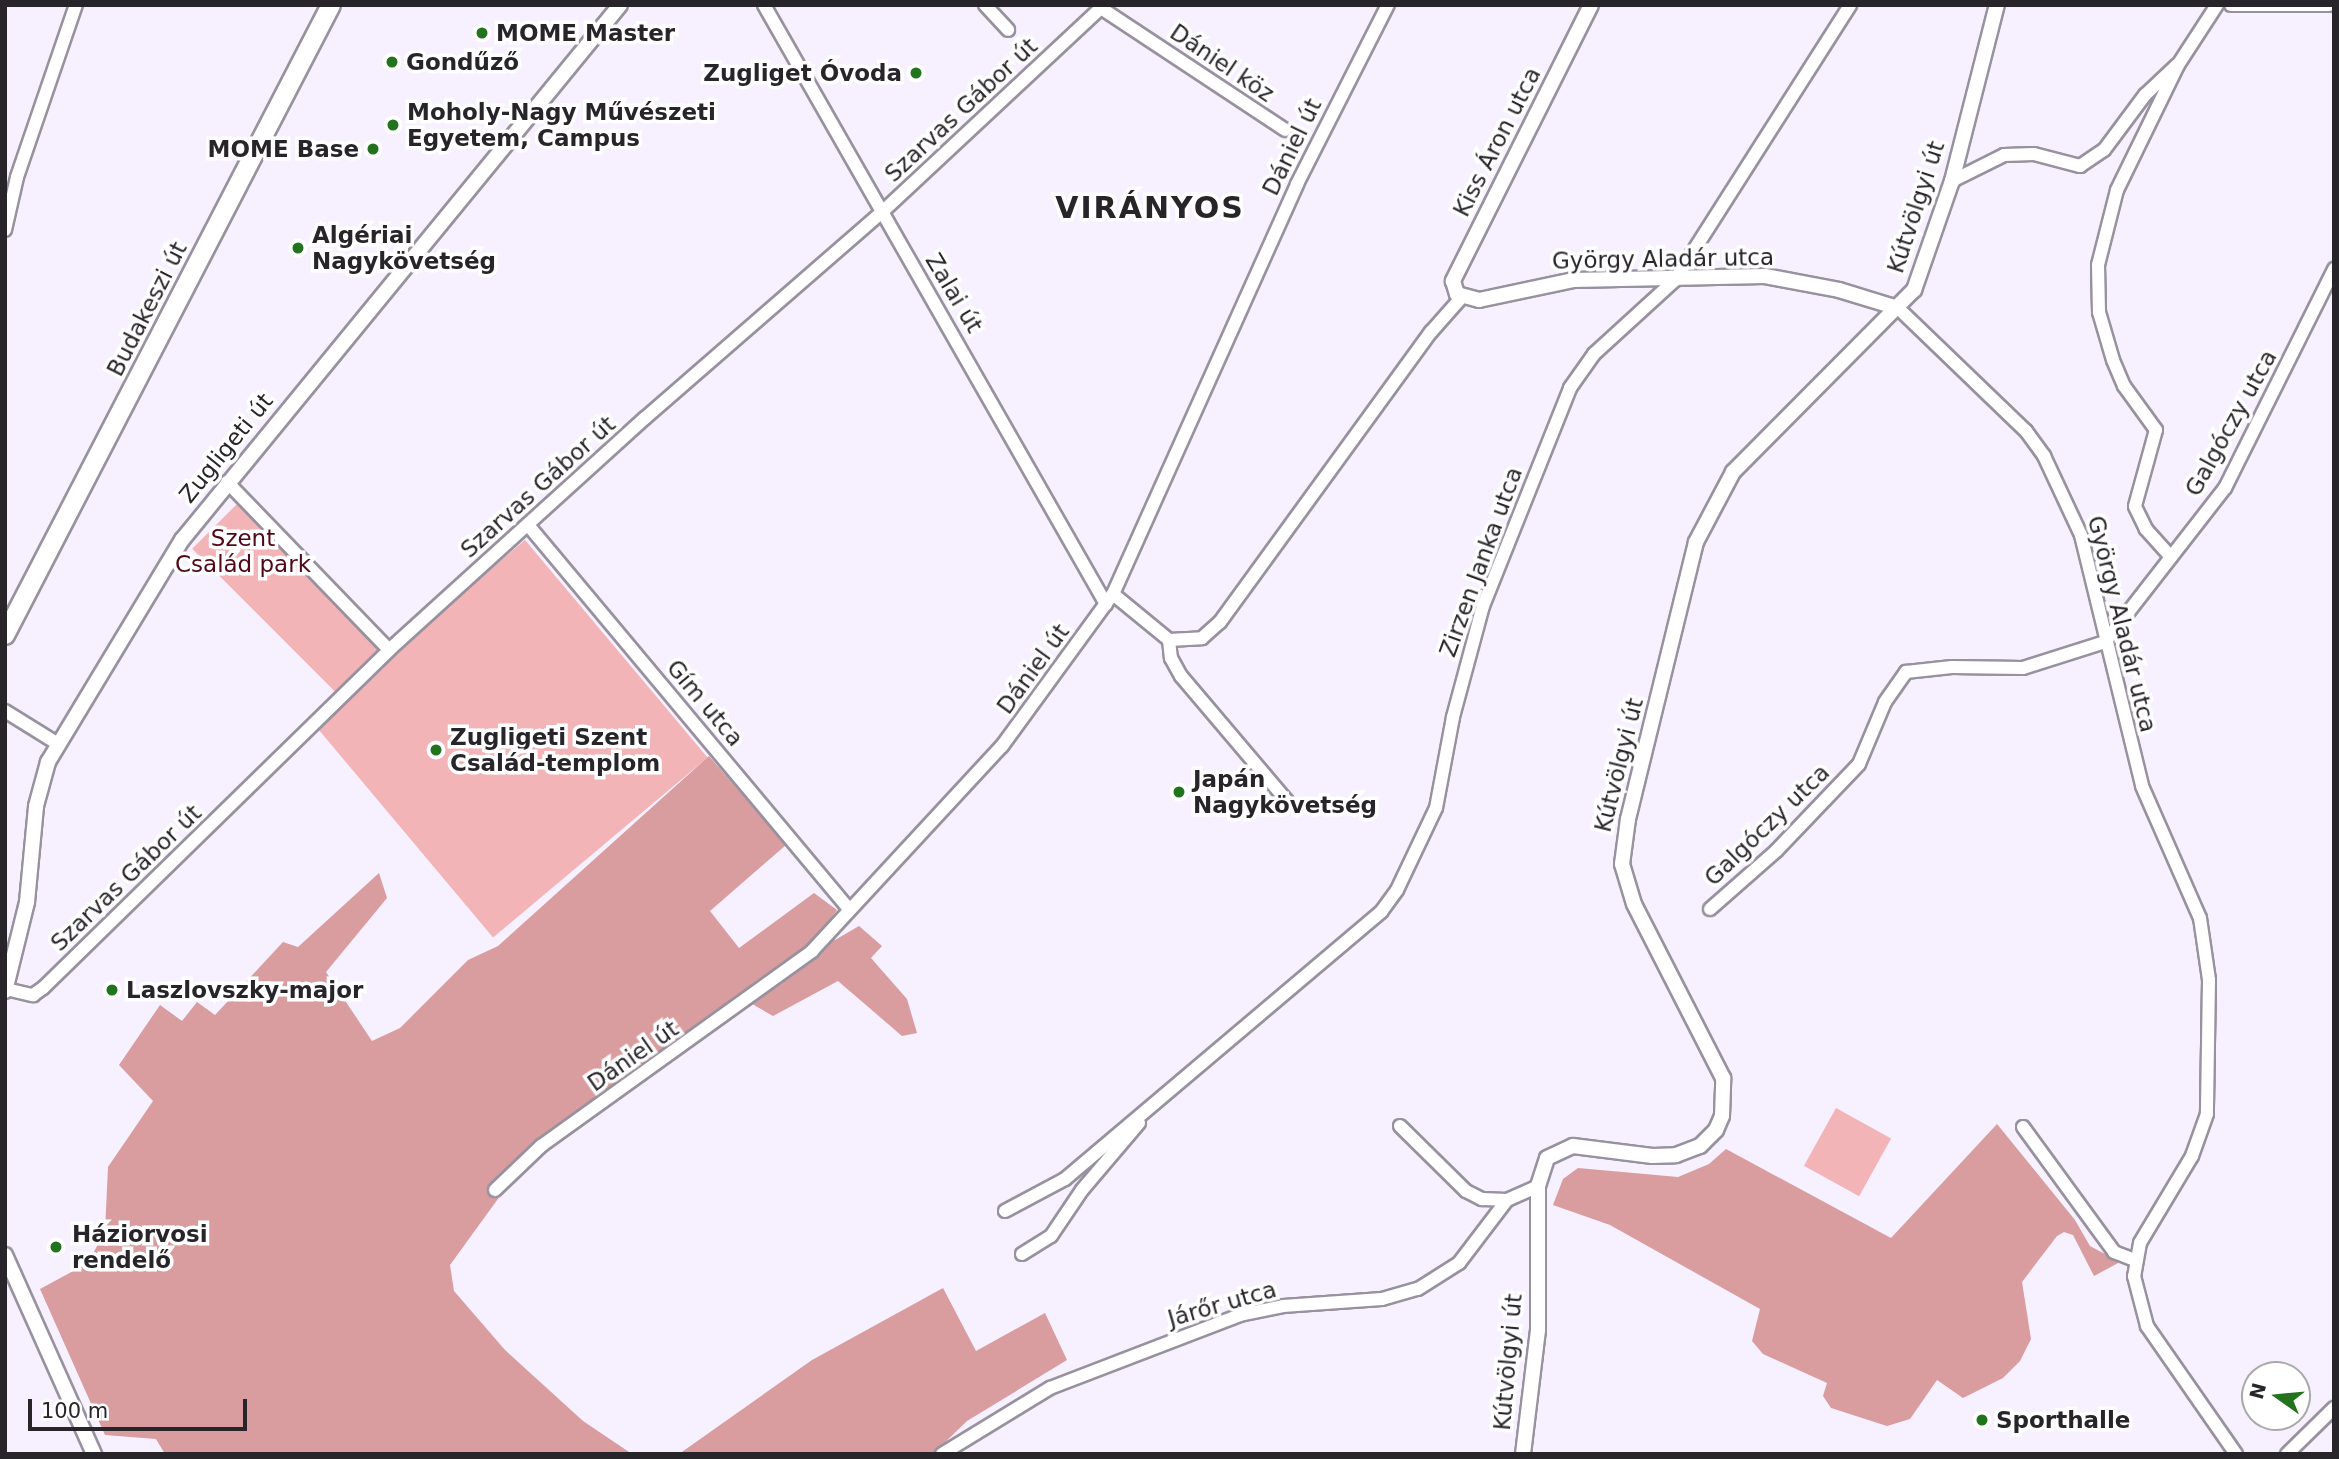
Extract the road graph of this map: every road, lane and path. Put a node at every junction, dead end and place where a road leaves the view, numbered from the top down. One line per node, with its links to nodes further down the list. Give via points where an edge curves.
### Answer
1 (76, 5): 19 (street, via 17,177)
2 (331, 5): 28 (main road, Budakeszi út)
3 (620, 5): 24 (street, Zugligeti út)
4 (764, 5): 18 (street, Zalai út)
5 (985, 5): 14 (street)
6 (1388, 5): 27 (street, Dániel út, via 1297,184)
7 (1591, 5): 22 (street, Kiss Áron utca, via 1453,281)
8 (1850, 5): 21 (street, Zirzen Janka utca)
9 (1997, 5): 17 (street, Kútvölgyi út)
10 (2217, 5): 15 (street)
11 (2231, 5): 12 (street)
12 (2329, 5)
13 (1102, 6): 16 (street, Dániel köz); 18 (street, Szarvas Gábor út)
14 (1008, 30)
15 (2178, 65): 17 (street, via 2145,94 2104,150 2080,166 2034,154 2004,155); 26 (street, via 2117,190 2098,265 2099,312 2113,360 2124,386 2156,430 2135,506 2146,528)
16 (1285, 130)
17 (1951, 181): 23 (street, Kútvölgyi út, via 1914,290)
18 (881, 213): 25 (street, Szarvas Gábor út); 27 (street, Zalai út)
19 (5, 230)
20 (2334, 270): 26 (street, Galgóczy utca, via 2225,488)
21 (1675, 280): 22 (street, György Aladár utca, via 1573,280 1479,300); 23 (street, György Aladár utca, via 1765,276); 38 (street, Zirzen Janka utca, via 1594,354 1559,410 1483,606 1453,717 1436,808 1397,890 1381,912)
22 (1462, 298): 29 (street, via 1431,332 1220,622 1202,638)
23 (1898, 308): 30 (street, György Aladár utca, via 2026,431 2044,456 2081,535); 41 (street, Kútvölgyi út, via 1755,447 1721,489 1696,542 1623,841 1622,864 1634,904 1723,1078 1722,1116 1700,1146 1676,1155 1563,1147 1547,1158)
24 (227, 482): 31 (street); 33 (street, Zugligeti út, via 183,540)
25 (528, 525): 31 (street, Szarvas Gábor út); 35 (street, Gím utca)
26 (2171, 557): 30 (street, Galgóczy utca)
27 (1109, 599): 29 (street, Zalai út); 35 (street, Dániel út, via 1002,746)
28 (5, 635)
29 (1169, 640): 34 (street, via 1173,664 1181,676)
30 (2105, 642): 36 (street, Galgóczy utca, via 2023,668 1906,672 1885,702 1860,764 1776,851); 47 (street, György Aladár utca, via 2142,786 2200,918 2209,979 2210,1085 2202,1133)
31 (389, 650): 37 (street, Szarvas Gábor út, via 43,988 33,995)
32 (5, 711): 33 (street)
33 (58, 744): 37 (street, Zugligeti út, via 40,782 27,902)
34 (1288, 802)
35 (849, 909): 42 (street, Dániel út, via 812,951 541,1146)
36 (1710, 909)
37 (6, 990)
38 (1150, 1108): 44 (street, Zirzen Janka utca, via 1065,1179); 45 (street, Zirzen Janka utca, via 1118,1153 1082,1190 1051,1236)
39 (1400, 1126): 43 (street, via 1466,1191 1482,1199)
40 (2023, 1127): 47 (street, via 2114,1251)
41 (1538, 1186): 43 (street, Járőr utca); 51 (street, Kútvölgyi út, via 1538,1330)
42 (495, 1190)
43 (1507, 1200): 50 (street, Járőr utca, via 1459,1263 1418,1289 1382,1299 1283,1306 1240,1315 1049,1388)
44 (1005, 1211)
45 (1022, 1254)
46 (5, 1255): 49 (street)
47 (2134, 1260): 52 (street, via 2147,1326)
48 (2334, 1408): 53 (street)
49 (94, 1454)
50 (943, 1454)
51 (1523, 1454)
52 (2236, 1454)
53 (2287, 1454)

